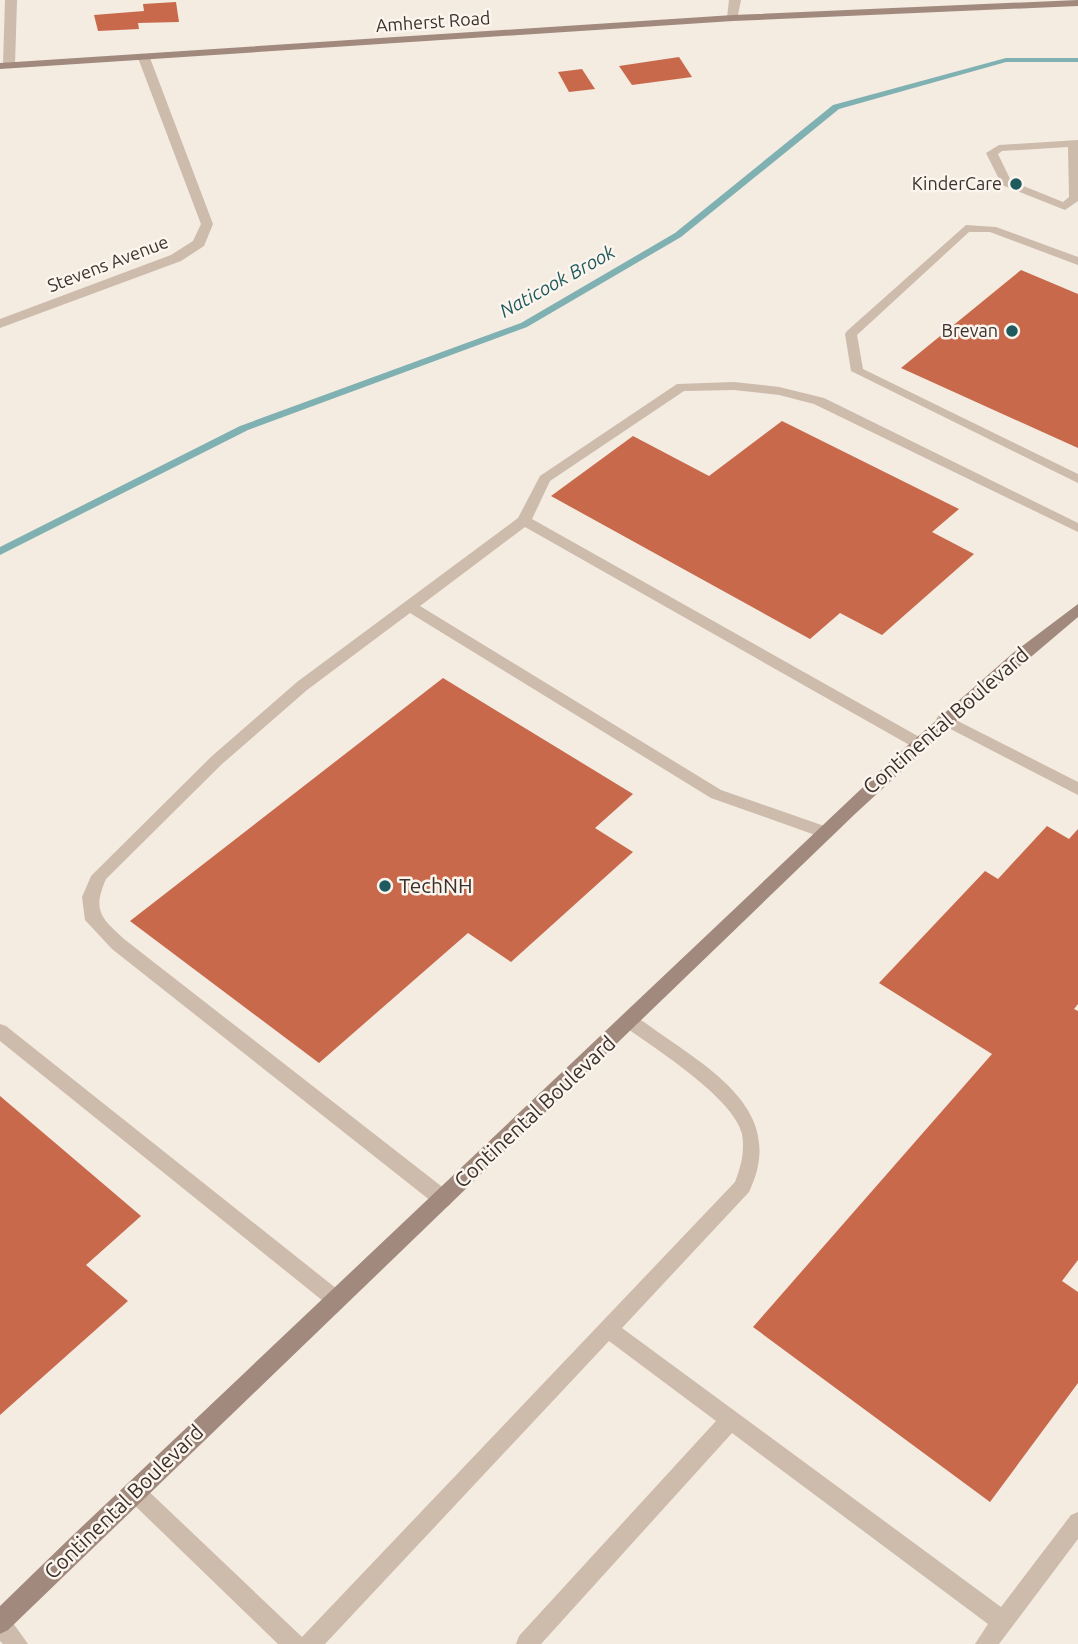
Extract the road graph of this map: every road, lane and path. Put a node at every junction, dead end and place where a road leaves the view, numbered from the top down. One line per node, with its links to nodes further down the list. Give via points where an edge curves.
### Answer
1 (11, 0): 6 (street)
2 (736, 0): 4 (street)
3 (1078, 3): 4 (street, Amherst Road)
4 (733, 18): 5 (street, Amherst Road)
5 (144, 58): 6 (street, Amherst Road); 9 (street, Stevens Avenue, via 207,224 199,243 176,258)
6 (4, 66)
7 (1075, 143): 7 (lane, via 999,148 992,153 1006,183 1065,207 1075,198)
8 (1078, 261): 10 (lane, via 992,229 966,228 850,334 857,371)
9 (0, 324)
10 (1078, 479)
11 (524, 521): 12 (lane, via 545,479 681,387 734,386 818,401); 13 (lane); 16 (lane)
12 (1078, 528)
13 (411, 607): 18 (lane, via 716,794); 21 (lane, via 302,686 217,760 99,876 90,897 93,920 118,944)
14 (1078, 610): 15 (street, Continental Boulevard)
15 (944, 719): 16 (street, Continental Boulevard); 17 (lane)
16 (918, 743): 18 (street, Continental Boulevard)
17 (1078, 789)
18 (824, 832): 19 (street, Continental Boulevard)
19 (631, 1021): 21 (street, Continental Boulevard); 23 (lane, via 730,1095 746,1116 753,1139 753,1163 743,1186)
20 (0, 1031): 22 (lane)
21 (443, 1199): 22 (street, Continental Boulevard)
22 (335, 1299): 25 (street, Continental Boulevard)
23 (608, 1329): 24 (lane); 32 (lane)
24 (729, 1421): 28 (lane); 33 (lane)
25 (134, 1491): 29 (street, Continental Boulevard); 31 (lane)
26 (1078, 1522): 27 (lane)
27 (1071, 1545): 28 (lane)
28 (1002, 1621): 34 (lane)
29 (0, 1623): 30 (lane)
30 (17, 1644)
31 (294, 1644)
32 (310, 1644)
33 (527, 1644)
34 (986, 1644)

